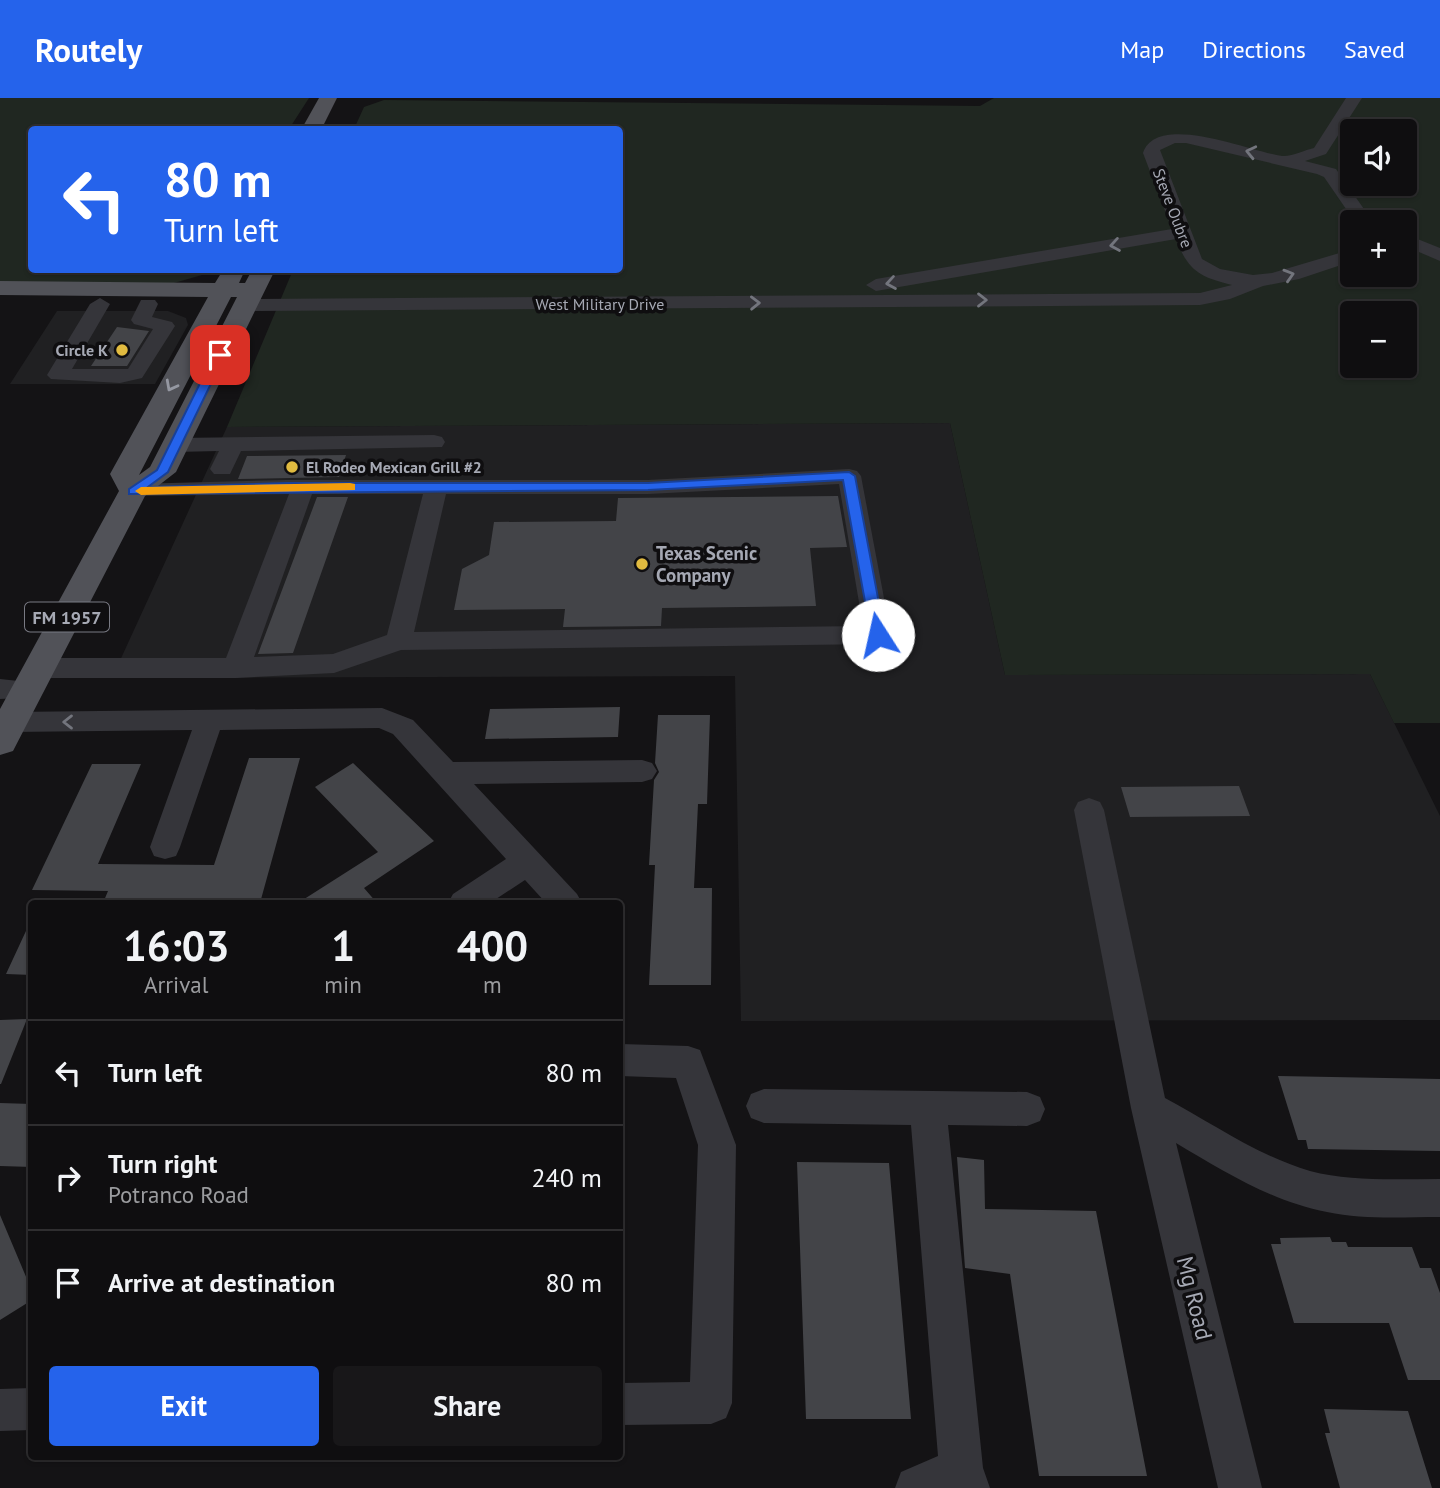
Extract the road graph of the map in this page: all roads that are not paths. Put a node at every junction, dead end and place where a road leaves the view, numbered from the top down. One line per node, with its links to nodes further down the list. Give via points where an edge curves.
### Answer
1 (328, 98): 3 (main road)
2 (1354, 98): 4 (street)
3 (313, 126)
4 (1320, 151): 5 (street); 6 (street)
5 (1287, 161): 6 (street, Steve Oubre); 8 (street, Steve Oubre, one-way to 8, via 1186,138 1172,138 1153,147 1151,153)
6 (1330, 173): 7 (street)
7 (1356, 210)
8 (1182, 233): 13 (street, Steve Oubre); 14 (street, West Military Drive, one-way to 14)
9 (1417, 244): 11 (street)
10 (1417, 252): 11 (street)
11 (1440, 255)
12 (1340, 259): 15 (street, Steve Oubre, one-way to 12)
13 (1194, 262): 15 (street, Steve Oubre, via 1218,274); 20 (street)
14 (945, 275): 19 (street, West Military Drive, one-way to 19, via 878,285); 21 (street)
15 (1255, 283): 20 (street, West Military Drive)
16 (0, 288): 17 (main road, West Military Drive)
17 (225, 288): 18 (main road, West Military Drive); 23 (main road, West Military Drive); 26 (main road)
18 (254, 288): 19 (street, West Military Drive); 29 (main road, FM 1957)
19 (724, 296): 21 (street, West Military Drive, one-way to 21)
20 (1200, 299): 21 (street, West Military Drive, one-way to 20)
21 (950, 300)
22 (0, 304): 24 (main road, West Military Drive)
23 (144, 312): 24 (main road, West Military Drive); 25 (street, via 165,326)
24 (95, 313): 25 (street, via 58,375 135,374)
25 (153, 348): 26 (street)
26 (191, 350): 33 (main road, one-way to 33, via 124,474)
27 (434, 442): 28 (street)
28 (233, 444): 29 (street); 30 (street)
29 (175, 445): 33 (main road, FM 1957, via 162,472)
30 (222, 468)
31 (303, 487): 32 (street); 33 (street); 35 (street)
32 (436, 487): 34 (street); 34 (street, via 648,486 849,476 878,635)
33 (133, 491): 36 (main road, FM 1957)
34 (399, 641): 35 (street, via 334,663)
35 (236, 668): 36 (street)
36 (22, 682): 38 (main road, FM 1957)
37 (211, 719): 38 (street, one-way to 38); 40 (street, via 382,718 403,727); 42 (street)
38 (5, 732)
39 (642, 771): 40 (street)
40 (444, 774): 43 (street)
41 (1089, 810): 49 (street, Mg Road)
42 (165, 847)
43 (527, 862): 44 (street); 45 (street)
44 (469, 900)
45 (563, 900)
46 (623, 1060): 52 (street, via 688,1062 718,1145 711,1403)
47 (764, 1107): 48 (street)
48 (928, 1108): 50 (street); 55 (street)
49 (1149, 1108): 51 (street, via 1277,1178 1313,1190 1357,1197); 57 (street, Mg Road)
50 (1027, 1109)
51 (1440, 1198)
52 (623, 1404)
53 (28, 1409): 54 (street)
54 (0, 1410)
55 (964, 1478): 56 (street)
56 (917, 1488)
57 (1240, 1488)

